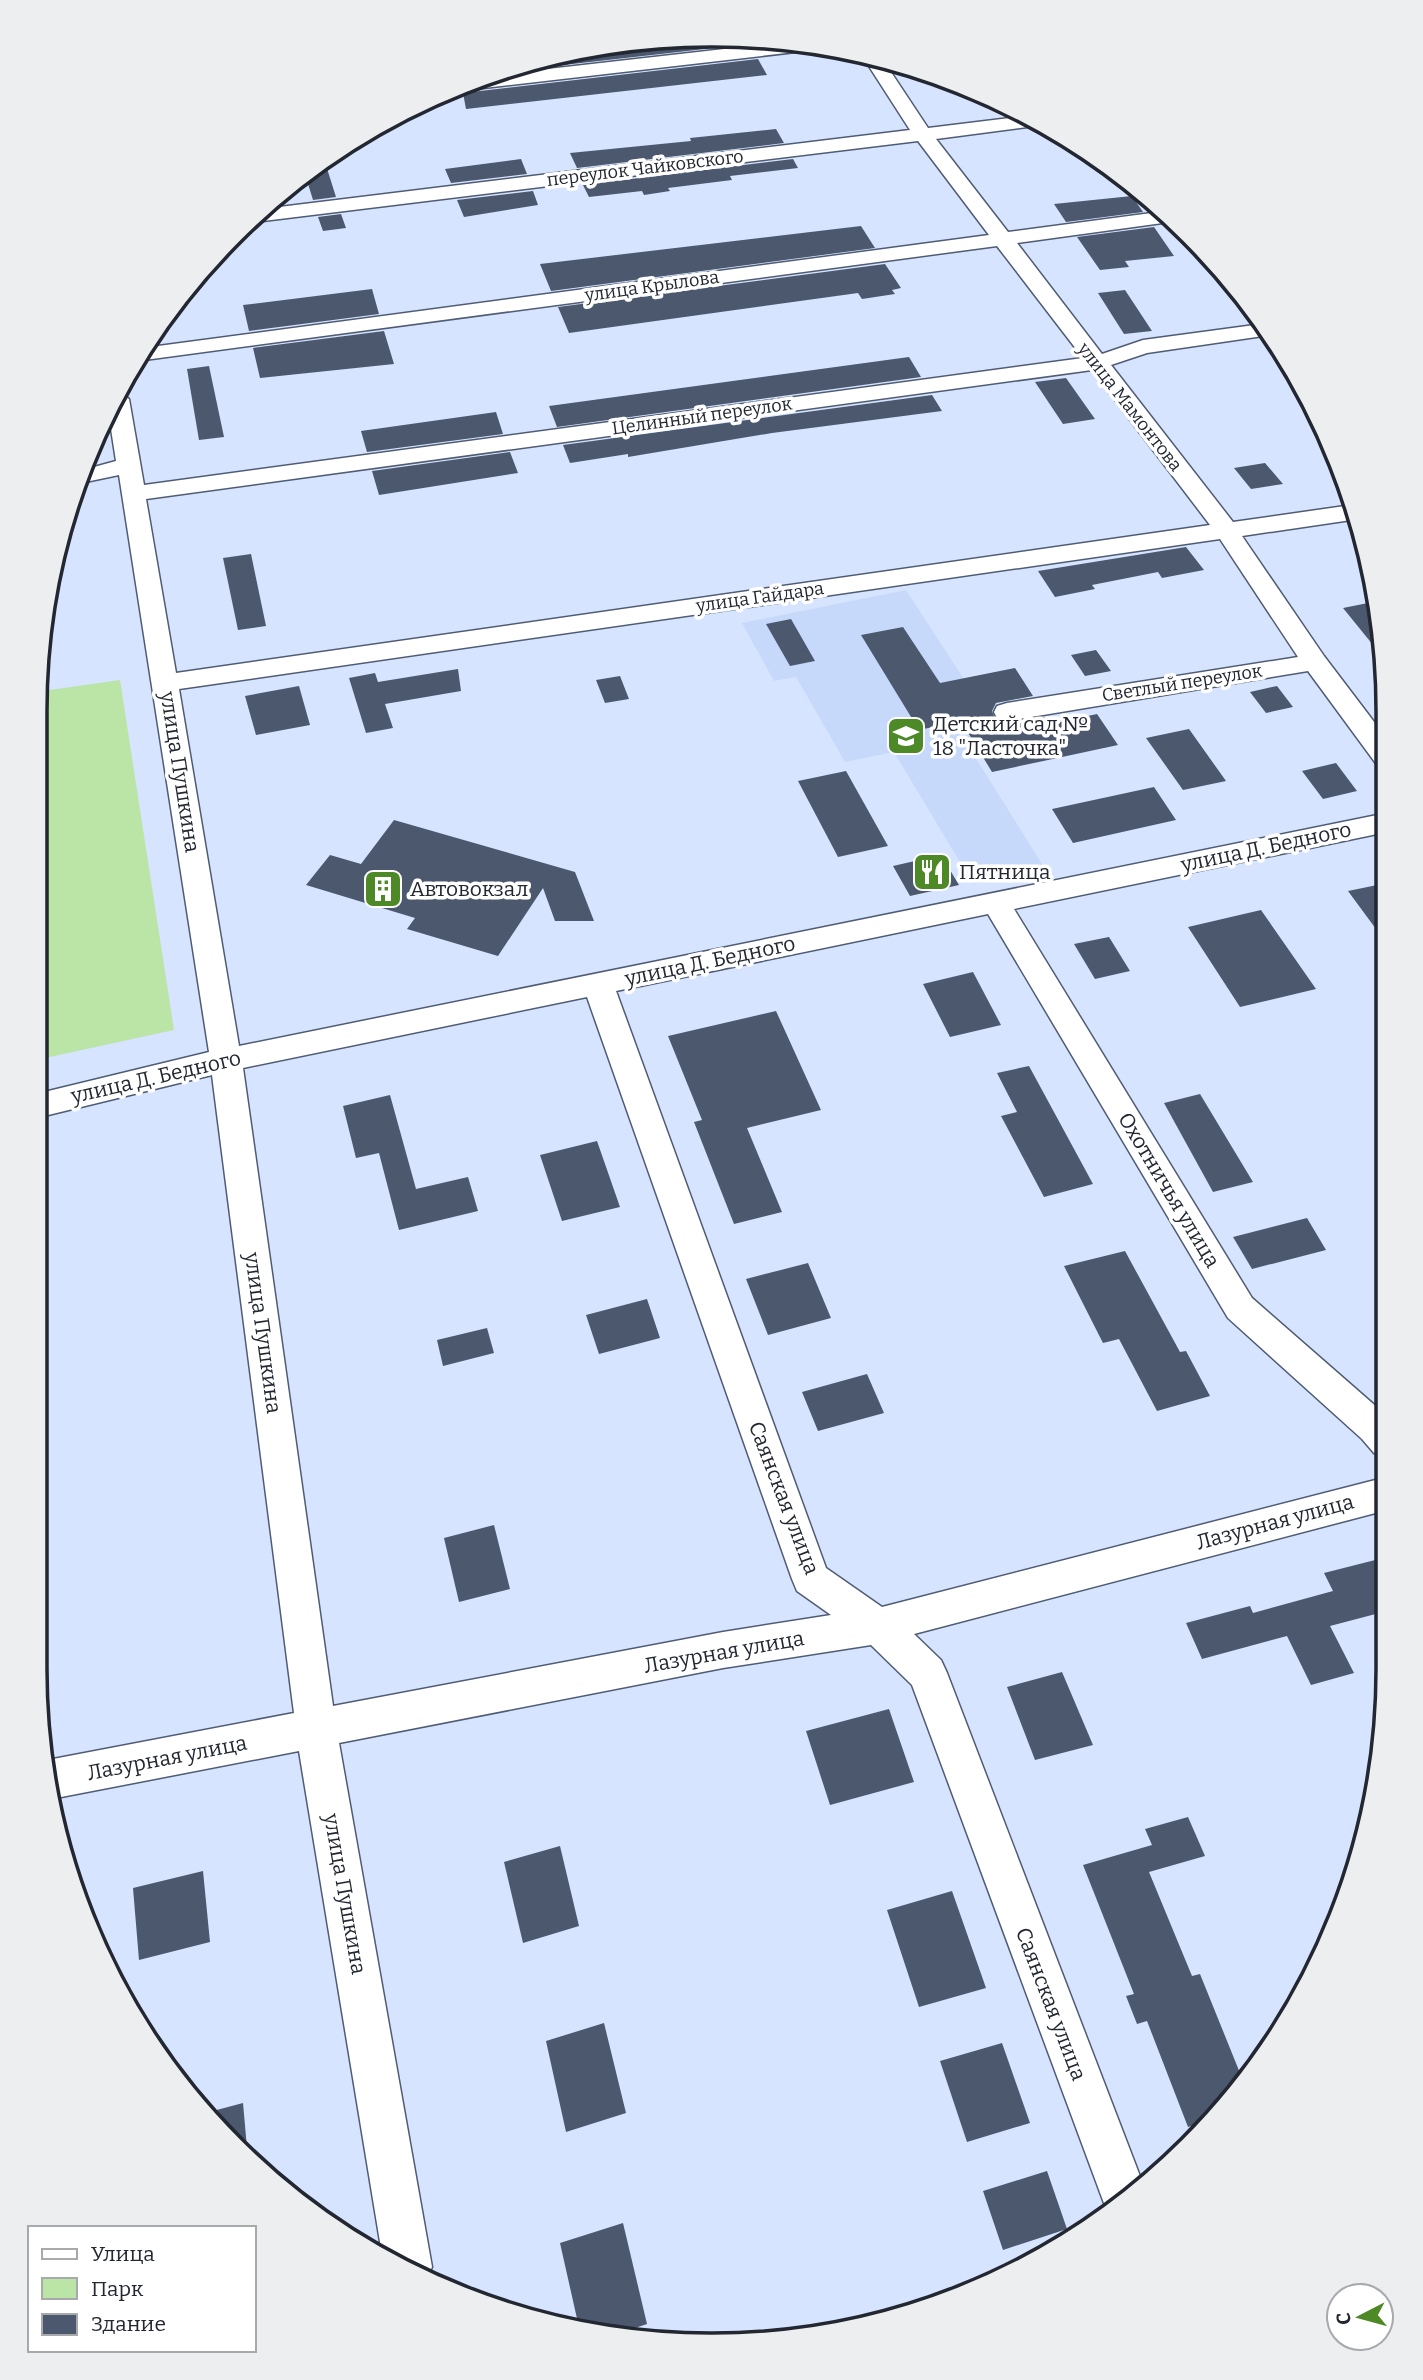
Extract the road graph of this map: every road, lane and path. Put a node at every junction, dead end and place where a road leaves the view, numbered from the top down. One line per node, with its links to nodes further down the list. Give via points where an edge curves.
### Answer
1 (767, 50): 3 (street)
2 (880, 69): 5 (street, улица Мамонтова)
3 (511, 79)
4 (1019, 123): 5 (street, переулок Чайковского)
5 (923, 135): 6 (street, переулок Чайковского); 8 (street, улица Мамонтова)
6 (272, 214)
7 (1156, 218): 8 (street, улица Крылова)
8 (1001, 238): 10 (street, улица Крылова); 11 (street, улица Мамонтова)
9 (1256, 331): 11 (street, Целинный переулок, via 1143,347)
10 (152, 353)
11 (1096, 363): 15 (street, Целинный переулок); 17 (street, улица Мамонтова)
12 (120, 410): 13 (street, улица Пушкина)
13 (130, 465): 14 (street); 15 (street, улица Пушкина)
14 (91, 475)
15 (135, 493): 19 (street, улица Пушкина)
16 (1345, 513): 17 (street, улица Гайдара)
17 (1226, 530): 18 (street, улица Мамонтова); 19 (street, улица Гайдара)
18 (1315, 662): 20 (street, Светлый переулок); 21 (street, улица Мамонтова)
19 (165, 683): 25 (street, улица Пушкина)
20 (1007, 712)
21 (1376, 744)
22 (1376, 824): 23 (street, улица Д. Бедного)
23 (995, 902): 24 (street, улица Д. Бедного); 27 (street, Охотничья улица, via 1240,1308)
24 (598, 984): 25 (street, улица Д. Бедного); 29 (street, Саянская улица, via 811,1579)
25 (226, 1060): 26 (street, улица Д. Бедного); 30 (street, улица Пушкина)
26 (47, 1103)
27 (1376, 1432)
28 (1376, 1496): 29 (street, Лазурная улица)
29 (878, 1626): 30 (street, Лазурная улица, via 723,1650); 32 (street, Саянская улица, via 927,1673)
30 (316, 1730): 31 (street, Лазурная улица); 33 (street, улица Пушкина)
31 (57, 1778)
32 (1122, 2190)
33 (406, 2258)

